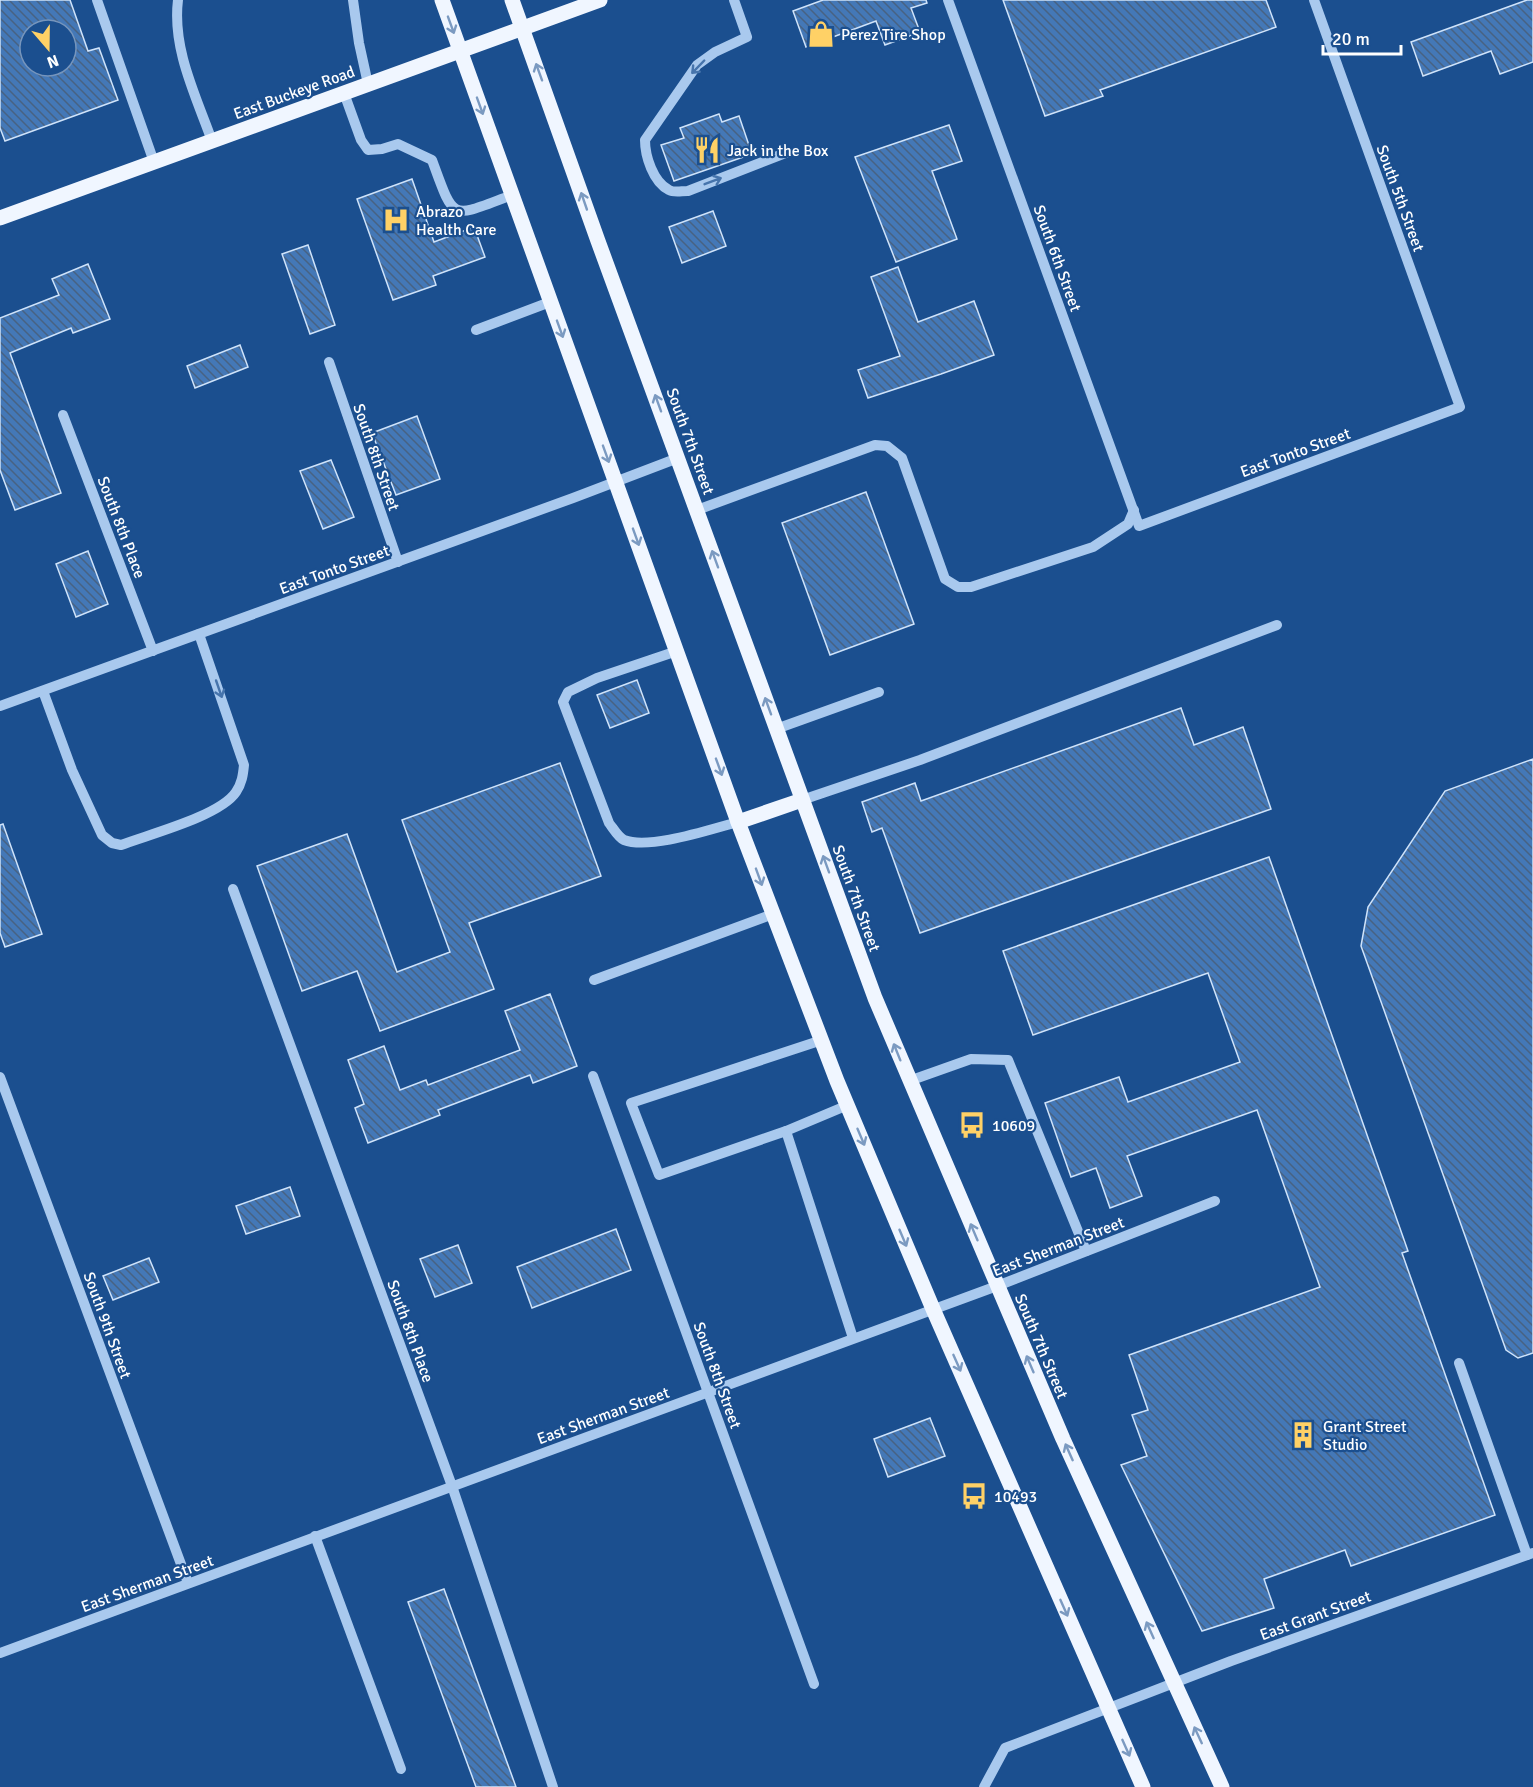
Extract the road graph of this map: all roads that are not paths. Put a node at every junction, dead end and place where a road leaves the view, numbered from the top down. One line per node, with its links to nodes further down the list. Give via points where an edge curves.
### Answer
1 (97, 0): 16 (street)
2 (178, 0): 14 (street, via 176,31)
3 (353, 0): 12 (street)
4 (442, 0): 11 (main road, one-way to 11)
5 (512, 0): 10 (main road, South 7th Street)
6 (600, 0): 10 (main road, East Buckeye Road)
7 (734, 0): 15 (street, one-way to 15, via 747,37 697,65 645,140 645,153 658,181 674,192 687,191)
8 (948, 0): 27 (street, South 6th Street)
9 (1314, 0): 22 (street, South 5th Street)
10 (522, 28): 11 (main road, East Buckeye Road); 24 (main road, South 7th Street, one-way to 10)
11 (460, 51): 12 (main road, East Buckeye Road); 17 (main road, one-way to 17)
12 (368, 84): 13 (main road, East Buckeye Road)
13 (344, 93): 14 (main road, East Buckeye Road); 17 (street, via 368,150 398,144 432,160 448,203 454,209 464,212)
14 (212, 141): 16 (main road, East Buckeye Road)
15 (788, 152)
16 (154, 162): 18 (main road, East Buckeye Road)
17 (512, 195): 19 (main road)
18 (0, 218)
19 (550, 302): 20 (street); 25 (main road, one-way to 25)
20 (476, 330)
21 (329, 362): 29 (street, South 8th Street)
22 (1460, 407): 28 (street, East Tonto Street)
23 (63, 415): 32 (street, South 8th Place)
24 (678, 458): 25 (street, East Tonto Street); 26 (main road, South 7th Street)
25 (616, 482): 29 (street, East Tonto Street); 33 (main road, one-way to 33)
26 (697, 510): 27 (street, via 875,446 888,446 902,458 945,579 958,587 971,587 1093,546 1128,524); 37 (main road, South 7th Street, one-way to 26)
27 (1134, 510): 28 (street, South 6th Street)
28 (1139, 526)
29 (398, 562): 31 (street, East Tonto Street)
30 (1277, 625): 38 (street, via 920,760)
31 (199, 634): 32 (street, East Tonto Street); 34 (street, one-way to 34, via 244,765 243,780 235,794 209,813 122,845 102,836)
32 (153, 651): 34 (street, East Tonto Street)
33 (677, 651): 39 (main road, one-way to 39); 39 (street, via 597,678 568,692 563,702 609,823 622,839 641,844)
34 (43, 691): 36 (street, East Tonto Street)
35 (879, 692): 37 (street)
36 (0, 706)
37 (776, 729): 38 (main road, South 7th Street)
38 (802, 800): 39 (main road); 46 (main road, South 7th Street, one-way to 38)
39 (738, 822): 41 (main road, one-way to 41)
40 (233, 889): 56 (street, South 8th Place)
41 (773, 914): 42 (street); 43 (main road)
42 (594, 981)
43 (822, 1040): 47 (main road); 48 (street, via 631,1103 659,1175)
44 (593, 1076): 55 (street, South 8th Street)
45 (0, 1077): 59 (street, South 9th Street)
46 (909, 1081): 50 (street, via 971,1059 1008,1060); 51 (main road, South 7th Street, one-way to 46)
47 (848, 1105): 48 (street); 52 (main road, one-way to 52)
48 (786, 1131): 53 (street)
49 (1215, 1201): 50 (street, East Sherman Street)
50 (1086, 1251): 51 (street, East Sherman Street)
51 (997, 1286): 52 (street, East Sherman Street); 61 (main road, South 7th Street, one-way to 51)
52 (933, 1309): 53 (street, East Sherman Street); 63 (main road, one-way to 63)
53 (853, 1338): 55 (street, East Sherman Street)
54 (1459, 1362): 58 (street)
55 (708, 1392): 56 (street, East Sherman Street); 62 (street, South 8th Street)
56 (452, 1486): 57 (street, East Sherman Street); 65 (street, South 8th Place)
57 (315, 1536): 59 (street, East Sherman Street); 64 (street)
58 (1530, 1554): 61 (street, East Grant Street)
59 (188, 1583): 60 (street, East Sherman Street)
60 (0, 1653)
61 (1174, 1683): 63 (street, East Grant Street); 68 (main road, South 7th Street, one-way to 61)
62 (814, 1684)
63 (1108, 1708): 66 (street, East Grant Street, via 1005,1748); 67 (main road, one-way to 67)
64 (401, 1769)
65 (553, 1787)
66 (984, 1787)
67 (1143, 1787)
68 (1222, 1787)

